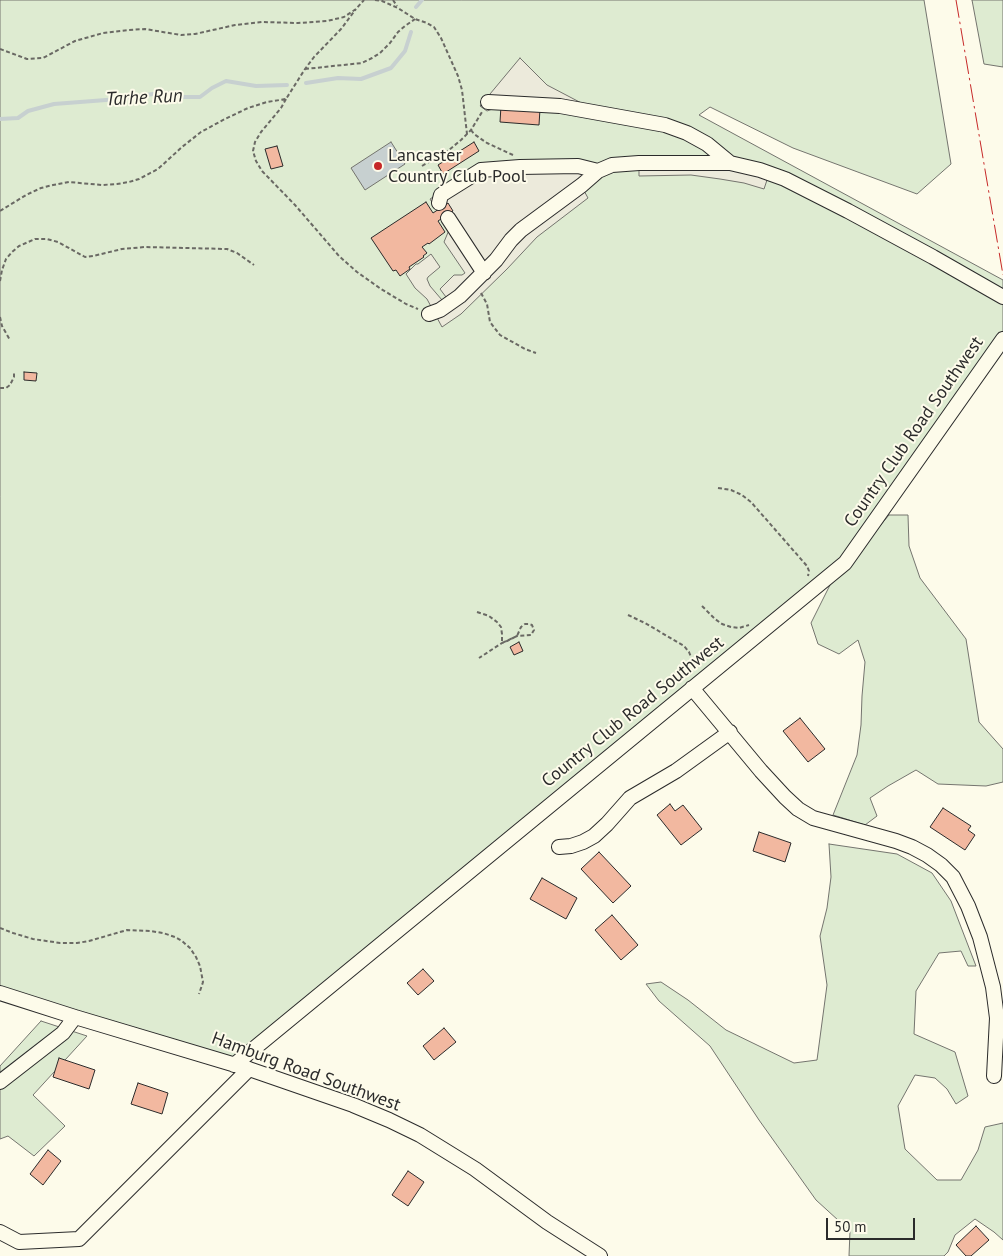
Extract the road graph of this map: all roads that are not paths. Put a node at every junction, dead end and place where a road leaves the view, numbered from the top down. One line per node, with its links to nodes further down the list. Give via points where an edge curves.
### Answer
1 (488, 102): 2 (street, via 560,106 664,125 688,133)
2 (730, 163): 3 (street, via 639,163 612,165); 7 (street, via 785,179)
3 (598, 171): 4 (street, via 578,166 481,170 441,195); 6 (street, via 521,230)
4 (439, 204)
5 (448, 218): 6 (street)
6 (484, 273): 8 (street, via 460,296)
7 (1003, 297)
8 (429, 314)
9 (1003, 339): 10 (street, Country Club Road Southwest, via 845,563)
10 (692, 688): 11 (street); 15 (street, Country Club Road Southwest)
11 (730, 732): 12 (street, via 702,754 630,798 594,836 571,846); 17 (street, via 785,797 805,813 821,821 912,847 941,865 953,877 980,938 993,986 997,1018)
12 (559, 847)
13 (0, 993): 14 (street, Hamburg Road Southwest)
14 (75, 1017): 15 (street, Hamburg Road Southwest); 18 (street, via 63,1033)
15 (234, 1065): 16 (street, Hamburg Road Southwest)
16 (250, 1070): 19 (street, via 79,1239 20,1242); 20 (street, Hamburg Road Southwest, via 353,1104 420,1135)
17 (994, 1076)
18 (0, 1082)
19 (0, 1232)
20 (600, 1256)

